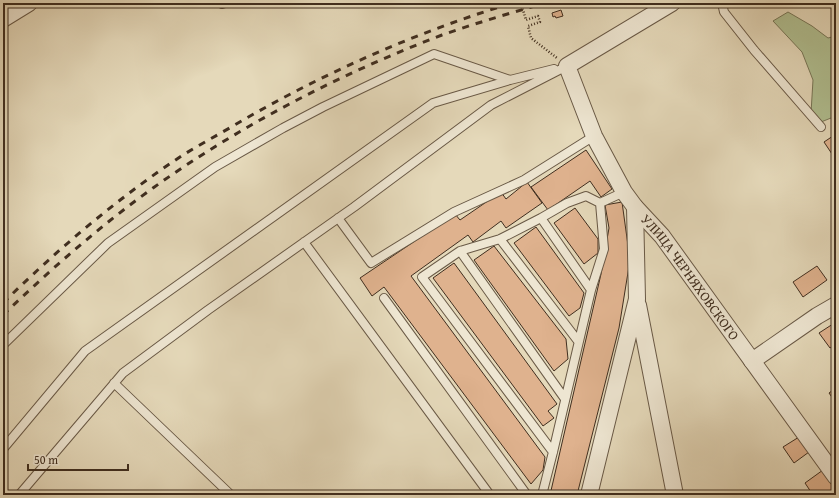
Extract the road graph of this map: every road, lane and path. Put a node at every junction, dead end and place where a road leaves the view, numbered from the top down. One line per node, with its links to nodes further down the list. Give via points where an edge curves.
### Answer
1 (29, 3): 7 (street)
2 (221, 3): 3 (lane)
3 (225, 3)
4 (521, 3): 8 (path, via 526,20 538,16 540,22 528,26 531,38)
5 (672, 3): 8 (street)
6 (722, 3): 10 (lane, via 724,12)
7 (3, 19)
8 (567, 66): 9 (lane); 11 (street, УЛИЦА ЧЕРНЯХОВСКОГО); 15 (lane, via 491,105)
9 (510, 80): 25 (lane, via 434,54 316,110 215,167 108,243); 29 (lane, via 433,103 85,351)
10 (821, 127)
11 (594, 136): 12 (street, УЛИЦА ЧЕРНЯХОВСКОГО); 15 (lane, via 524,180 454,212 371,263)
12 (624, 192): 13 (lane); 14 (street, УЛИЦА ЧЕРНЯХОВСКОГО)
13 (600, 203): 16 (lane, via 586,196); 20 (lane, via 604,249)
14 (635, 207): 22 (street); 26 (street, УЛИЦА ЧЕРНЯХОВСКОГО, via 662,236)
15 (338, 218): 18 (lane)
16 (540, 218): 17 (lane); 20 (lane)
17 (500, 239): 19 (lane); 24 (lane)
18 (304, 242): 27 (lane, via 130,368); 34 (lane)
19 (460, 252): 28 (lane); 30 (lane, via 422,277)
20 (590, 290): 24 (lane)
21 (384, 298): 35 (lane)
22 (637, 299): 37 (street); 38 (street)
23 (836, 305): 26 (street)
24 (578, 341): 28 (lane)
25 (3, 345)
26 (752, 361): 31 (street, УЛИЦА ЧЕРНЯХОВСКОГО)
27 (114, 384): 32 (lane); 33 (lane)
28 (565, 399): 30 (lane)
29 (3, 449)
30 (553, 452): 36 (lane)
31 (836, 477)
32 (19, 495)
33 (231, 495)
34 (490, 495)
35 (527, 495)
36 (542, 495)
37 (589, 495)
38 (676, 495)

